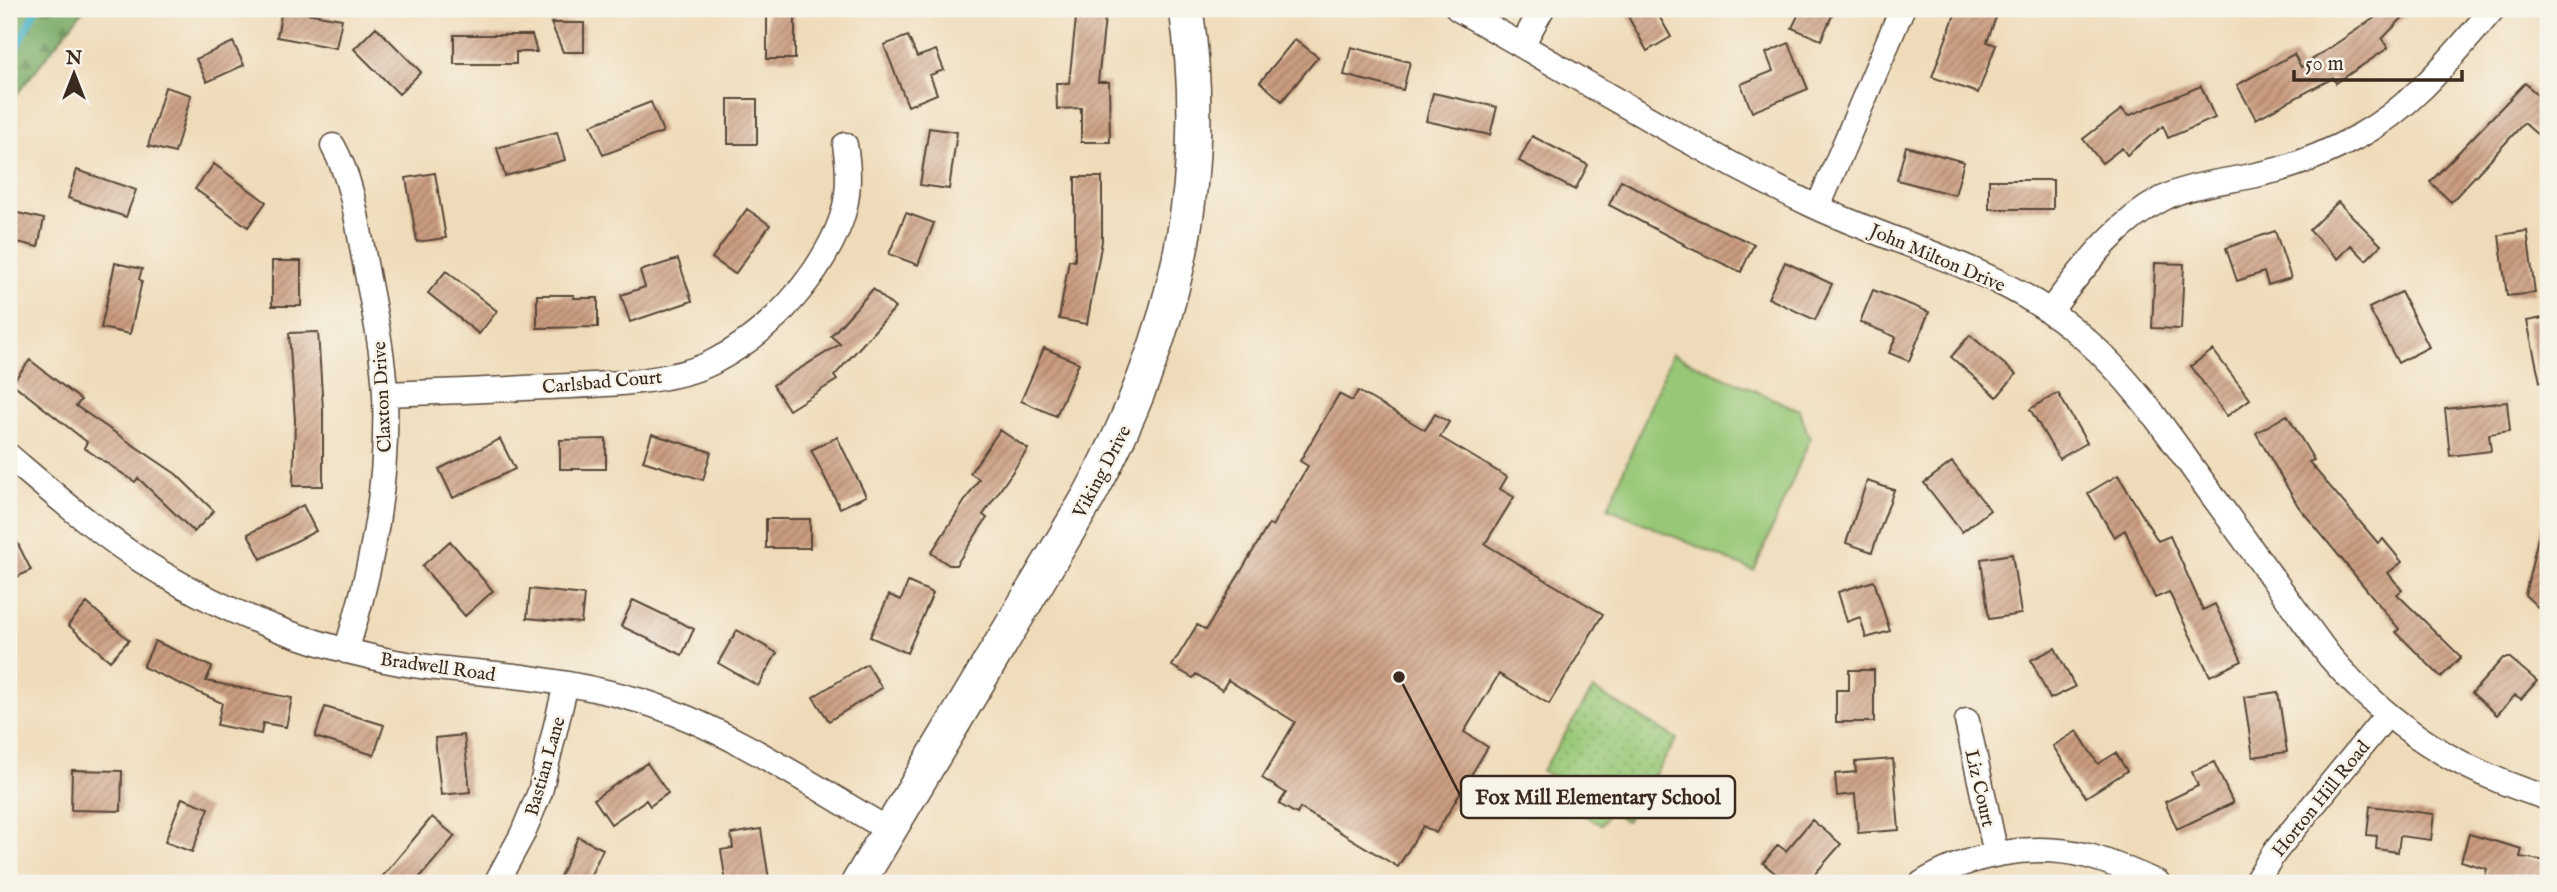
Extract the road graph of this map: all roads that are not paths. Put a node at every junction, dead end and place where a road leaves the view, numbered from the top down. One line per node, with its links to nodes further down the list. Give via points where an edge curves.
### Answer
1 (1186, 9): 18 (street, Viking Drive, via 1194,88 1187,218 1169,309 1149,372 1089,496)
2 (1458, 9): 6 (street, John Milton Drive)
3 (1542, 9): 6 (street)
4 (1902, 9): 9 (street)
5 (2494, 9): 10 (street, via 2432,78 2361,135 2274,171 2181,191 2133,217 2099,248)
6 (1522, 45): 9 (street, John Milton Drive, via 1744,172)
7 (845, 145): 11 (street, Carlsbad Court, via 849,190 844,217 827,251 778,315 711,363 644,381)
8 (333, 146): 11 (street, Claxton Drive, via 345,167 352,196)
9 (1818, 207): 10 (street, John Milton Drive, via 1951,259)
10 (2050, 311): 15 (street, John Milton Drive, via 2099,351 2143,400 2330,657)
11 (385, 394): 13 (street, Claxton Drive, via 384,473 377,534)
12 (9, 456): 13 (street, Bradwell Road, via 132,555 181,584 231,610)
13 (345, 651): 14 (street, Bradwell Road, via 442,670)
14 (566, 684): 18 (street, Bradwell Road, via 685,717); 20 (street, Bastian Lane, via 540,792)
15 (2387, 715): 17 (street, John Milton Drive, via 2473,771); 24 (street, Horton Hill Road, via 2274,853)
16 (1967, 721): 19 (street, Liz Court)
17 (2548, 797)
18 (889, 830): 21 (street, Viking Drive)
19 (1996, 854): 22 (street, via 1971,860); 23 (street, via 2087,855)
20 (496, 883)
21 (858, 883)
22 (1922, 883)
23 (2158, 883)
24 (2255, 883)

